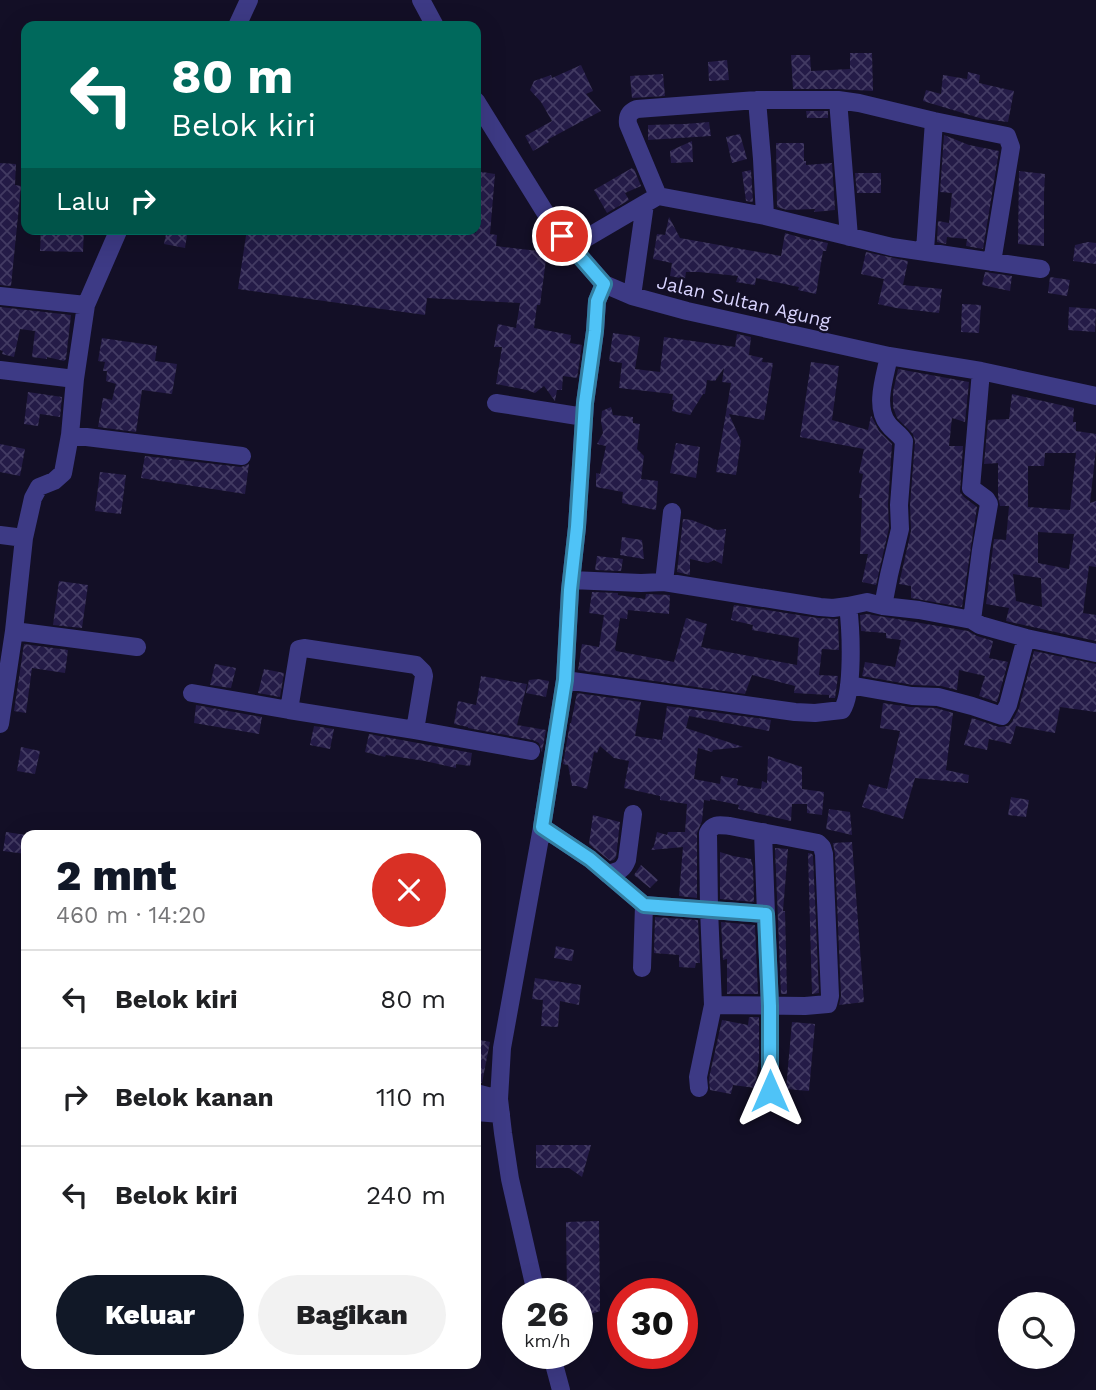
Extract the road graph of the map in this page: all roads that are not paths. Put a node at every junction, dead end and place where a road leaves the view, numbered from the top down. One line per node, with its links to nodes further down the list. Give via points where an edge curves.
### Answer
1 (249, 0): 3 (street)
2 (421, 0): 4 (street)
3 (239, 21)
4 (432, 21)
5 (757, 100): 6 (street); 9 (street, via 632,111 628,124); 10 (street)
6 (838, 100): 8 (street); 12 (street)
7 (481, 109): 13 (street, Jalan Sultan Agung, via 553,225)
8 (934, 121): 14 (street); 15 (street, via 1010,140)
9 (652, 200): 10 (street); 13 (street); 19 (street)
10 (765, 216): 12 (street)
11 (116, 235): 20 (street)
12 (849, 237): 14 (street)
13 (572, 247): 17 (street, Jalan Sultan Agung)
14 (925, 250): 15 (street)
15 (992, 262): 16 (street)
16 (1041, 269)
17 (604, 284): 19 (street, Jalan Sultan Agung); 27 (street, via 597,301)
18 (0, 296): 20 (street)
19 (632, 296): 21 (street, Jalan Sultan Agung)
20 (86, 304): 24 (street)
21 (889, 356): 23 (street, Jalan Sultan Agung); 36 (street, via 880,407 886,422 904,441 900,528)
22 (0, 370): 24 (street)
23 (981, 371): 25 (street, Jalan Sultan Agung); 37 (street, via 971,488 989,504)
24 (75, 379): 28 (street)
25 (1096, 396)
26 (496, 403): 27 (street)
27 (584, 417): 33 (street)
28 (70, 435): 29 (street); 32 (street, via 63,473 35,491)
29 (242, 456)
30 (672, 512): 34 (street)
31 (0, 535): 32 (street)
32 (24, 538): 38 (street)
33 (571, 580): 34 (street); 42 (street)
34 (664, 582): 35 (street, via 820,607)
35 (848, 606): 36 (street, via 867,602); 43 (street)
36 (883, 607): 37 (street)
37 (972, 621): 39 (street)
38 (13, 631): 40 (street); 46 (street)
39 (1026, 638): 41 (street); 43 (street, via 1002,716 938,698)
40 (137, 648)
41 (1096, 653)
42 (565, 680): 43 (street, via 815,713 842,710); 48 (street)
43 (849, 685)
44 (192, 693): 45 (street)
45 (289, 710): 47 (street); 47 (street, via 299,649 416,665 424,676)
46 (0, 724)
47 (415, 730): 48 (street)
48 (542, 754): 50 (street)
49 (633, 814): 52 (street, via 625,867)
50 (542, 827): 52 (street); 62 (street, via 502,1048)
51 (763, 832): 54 (street, via 711,827); 55 (street); 58 (street, via 821,847 830,1000 828,1004)
52 (607, 874): 53 (street)
53 (644, 905): 54 (street); 56 (street)
54 (709, 909): 55 (street); 57 (street)
55 (766, 914): 58 (street)
56 (642, 968)
57 (713, 1005): 58 (street); 59 (street)
58 (770, 1006): 60 (street)
59 (699, 1088)
60 (770, 1091)
61 (481, 1096): 62 (street)
62 (500, 1106): 63 (street); 64 (street, via 510,1179)
63 (481, 1111)
64 (533, 1278)
65 (555, 1369): 66 (street)
66 (561, 1390)

